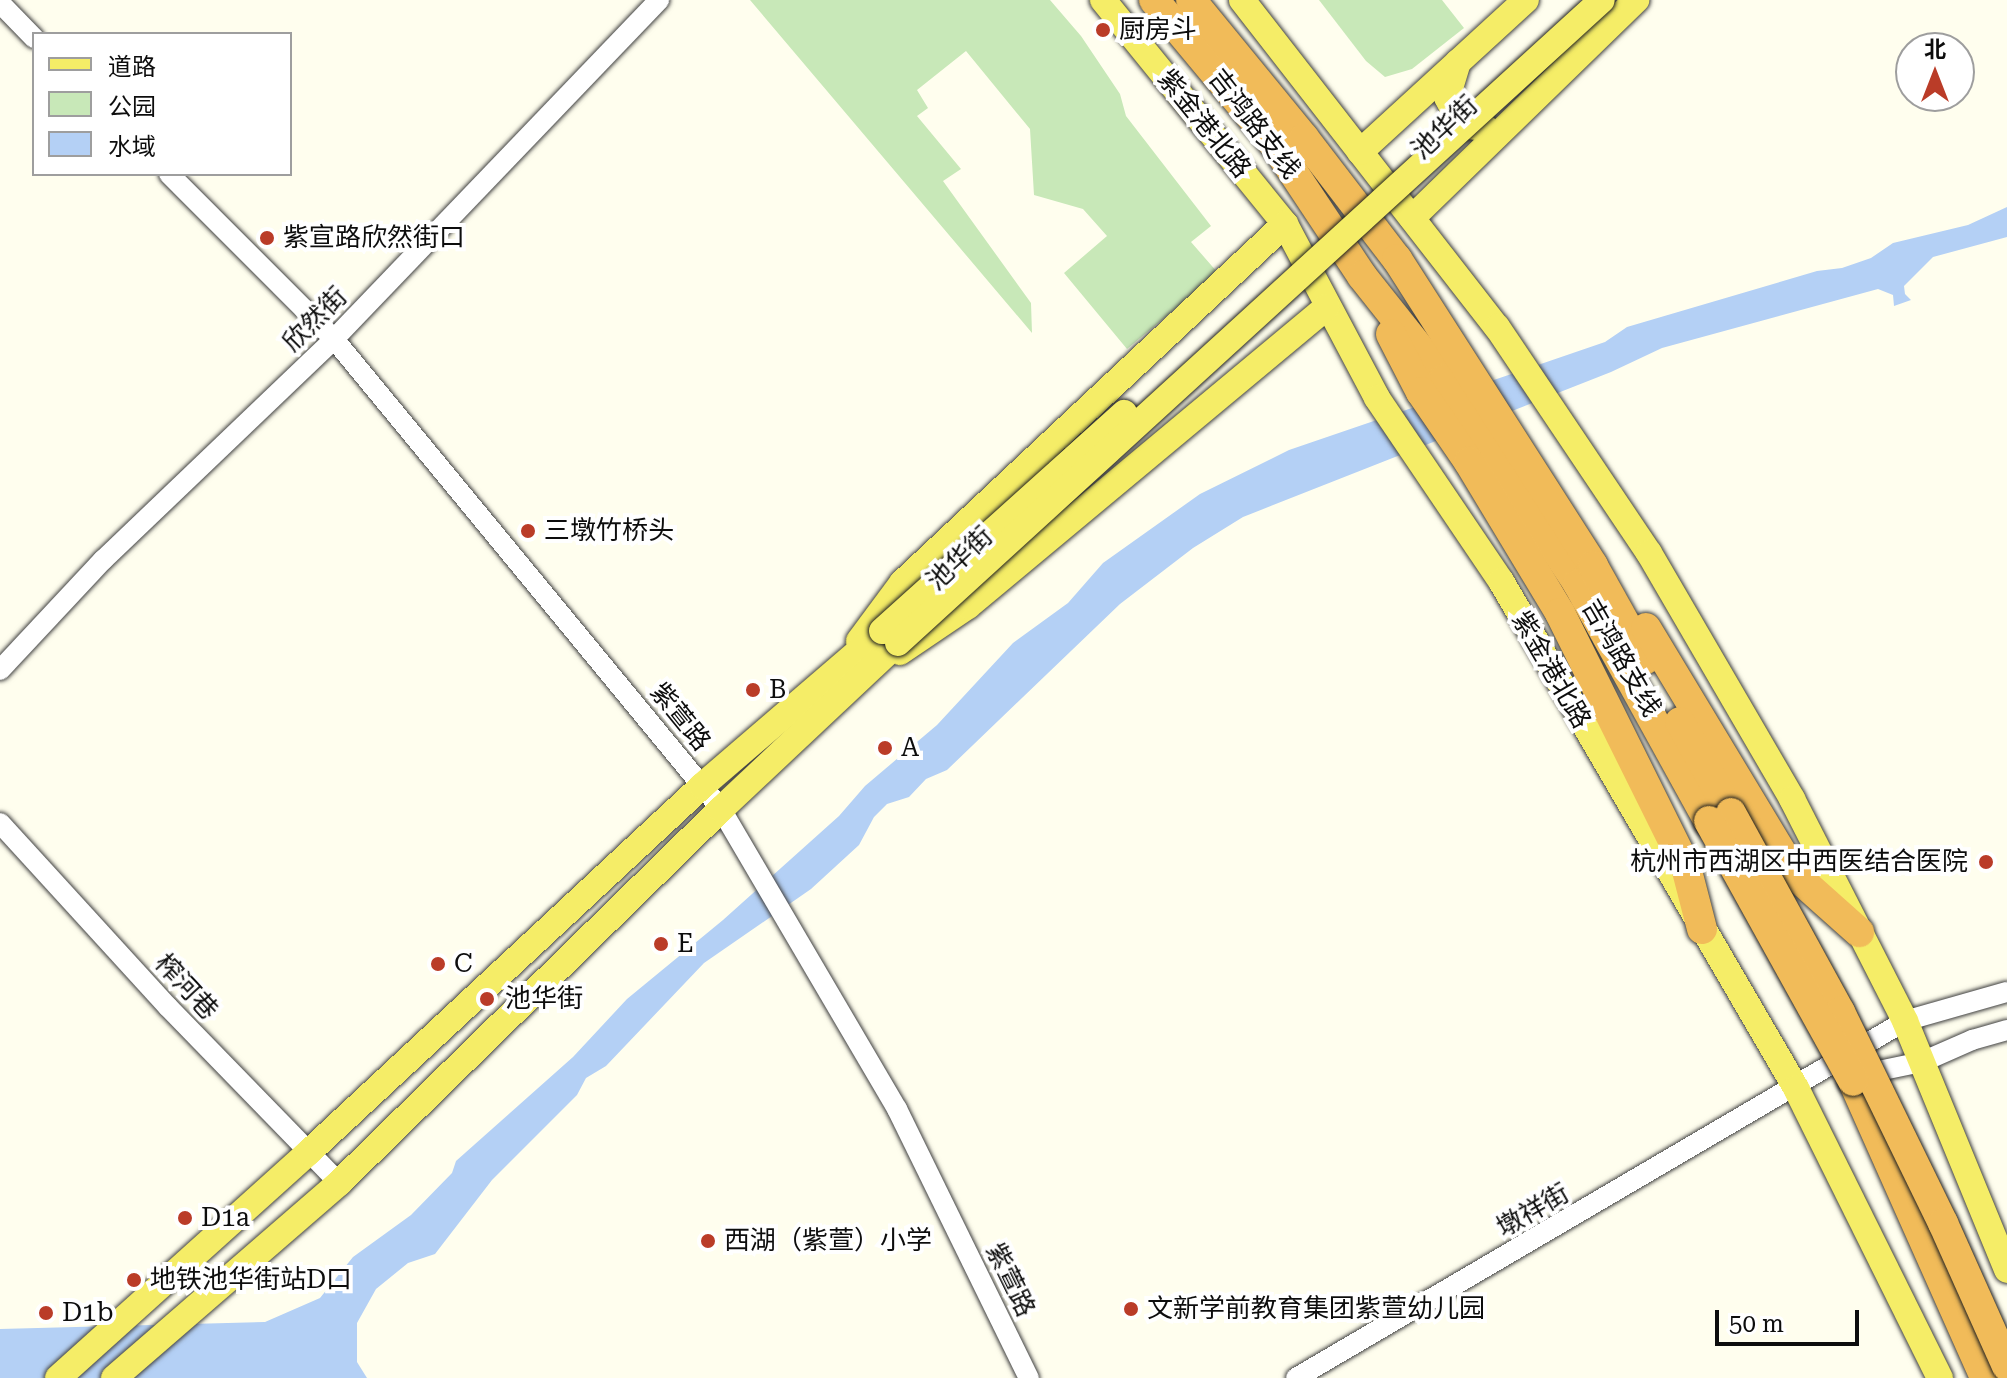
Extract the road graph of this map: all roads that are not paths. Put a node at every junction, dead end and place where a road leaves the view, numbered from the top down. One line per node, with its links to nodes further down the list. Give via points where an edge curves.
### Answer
1 (659, 0): 19 (street, 欣然街)
2 (1103, 0): 17 (main road, 紫金港北路)
3 (1154, 0): 20 (highway, 吉鸿路支线, via 1275,145 1362,276)
4 (1191, 0): 20 (highway, 吉鸿路支线, via 1397,259)
5 (1242, 0): 14 (main road)
6 (1526, 0): 12 (main road)
7 (1581, 0): 22 (main road, 池华街, bridge)
8 (1602, 0): 22 (main road, 池华街, bridge)
9 (1636, 0): 13 (main road)
10 (0, 3): 11 (street)
11 (32, 36)
12 (1458, 62): 13 (main road, via 1447,97 1461,125 1490,129); 14 (main road)
13 (1518, 113): 16 (main road)
14 (1360, 152): 16 (main road)
15 (171, 176): 19 (street, 紫萱路)
16 (1412, 218): 20 (main road)
17 (1285, 224): 18 (main road, 紫金港北路); 24 (main road, via 902,583)
18 (1327, 307): 24 (main road, via 968,606); 29 (main road, 紫金港北路, via 1377,398 1501,581)
19 (334, 339): 23 (street, 欣然街, via 103,560); 25 (street, 紫萱路)
20 (1465, 368): 21 (highway, 吉鸿路支线); 21 (highway); 30 (main road, via 1557,417 1649,553 1792,799)
21 (1503, 450): 27 (highway, 吉鸿路支线, via 1593,566); 29 (highway, via 1560,613 1686,867); 30 (highway, via 1795,875)
22 (890, 637): 24 (main road, 池华街)
23 (0, 670)
24 (848, 674): 25 (main road, 池华街); 26 (main road, 池华街)
25 (702, 786): 26 (street, 紫萱路); 36 (main road, 池华街)
26 (721, 809): 37 (main road, 池华街); 42 (street, 紫萱路, via 897,1109)
27 (1720, 817): 39 (highway, 吉鸿路支线, bridge, via 1840,1012); 45 (highway, 吉鸿路支线, bridge, via 1853,1081)
28 (0, 823): 36 (street, 榨河巷)
29 (1702, 929): 35 (main road, 紫金港北路)
30 (1859, 932): 32 (main road)
31 (2007, 992): 32 (street, 墩祥街)
32 (1905, 1021): 34 (main road); 35 (street, 墩祥街)
33 (2007, 1030): 34 (street, 墩祥街)
34 (1922, 1062): 35 (street, 墩祥街); 38 (main road)
35 (1796, 1088): 43 (street, 墩祥街); 44 (main road, 紫金港北路)
36 (309, 1152): 37 (street, 榨河巷); 40 (main road, 池华街)
37 (339, 1183): 41 (main road, 池华街)
38 (2007, 1270)
39 (2007, 1366)
40 (58, 1378)
41 (114, 1378)
42 (1029, 1378)
43 (1296, 1378)
44 (1940, 1378)
45 (1985, 1378)

